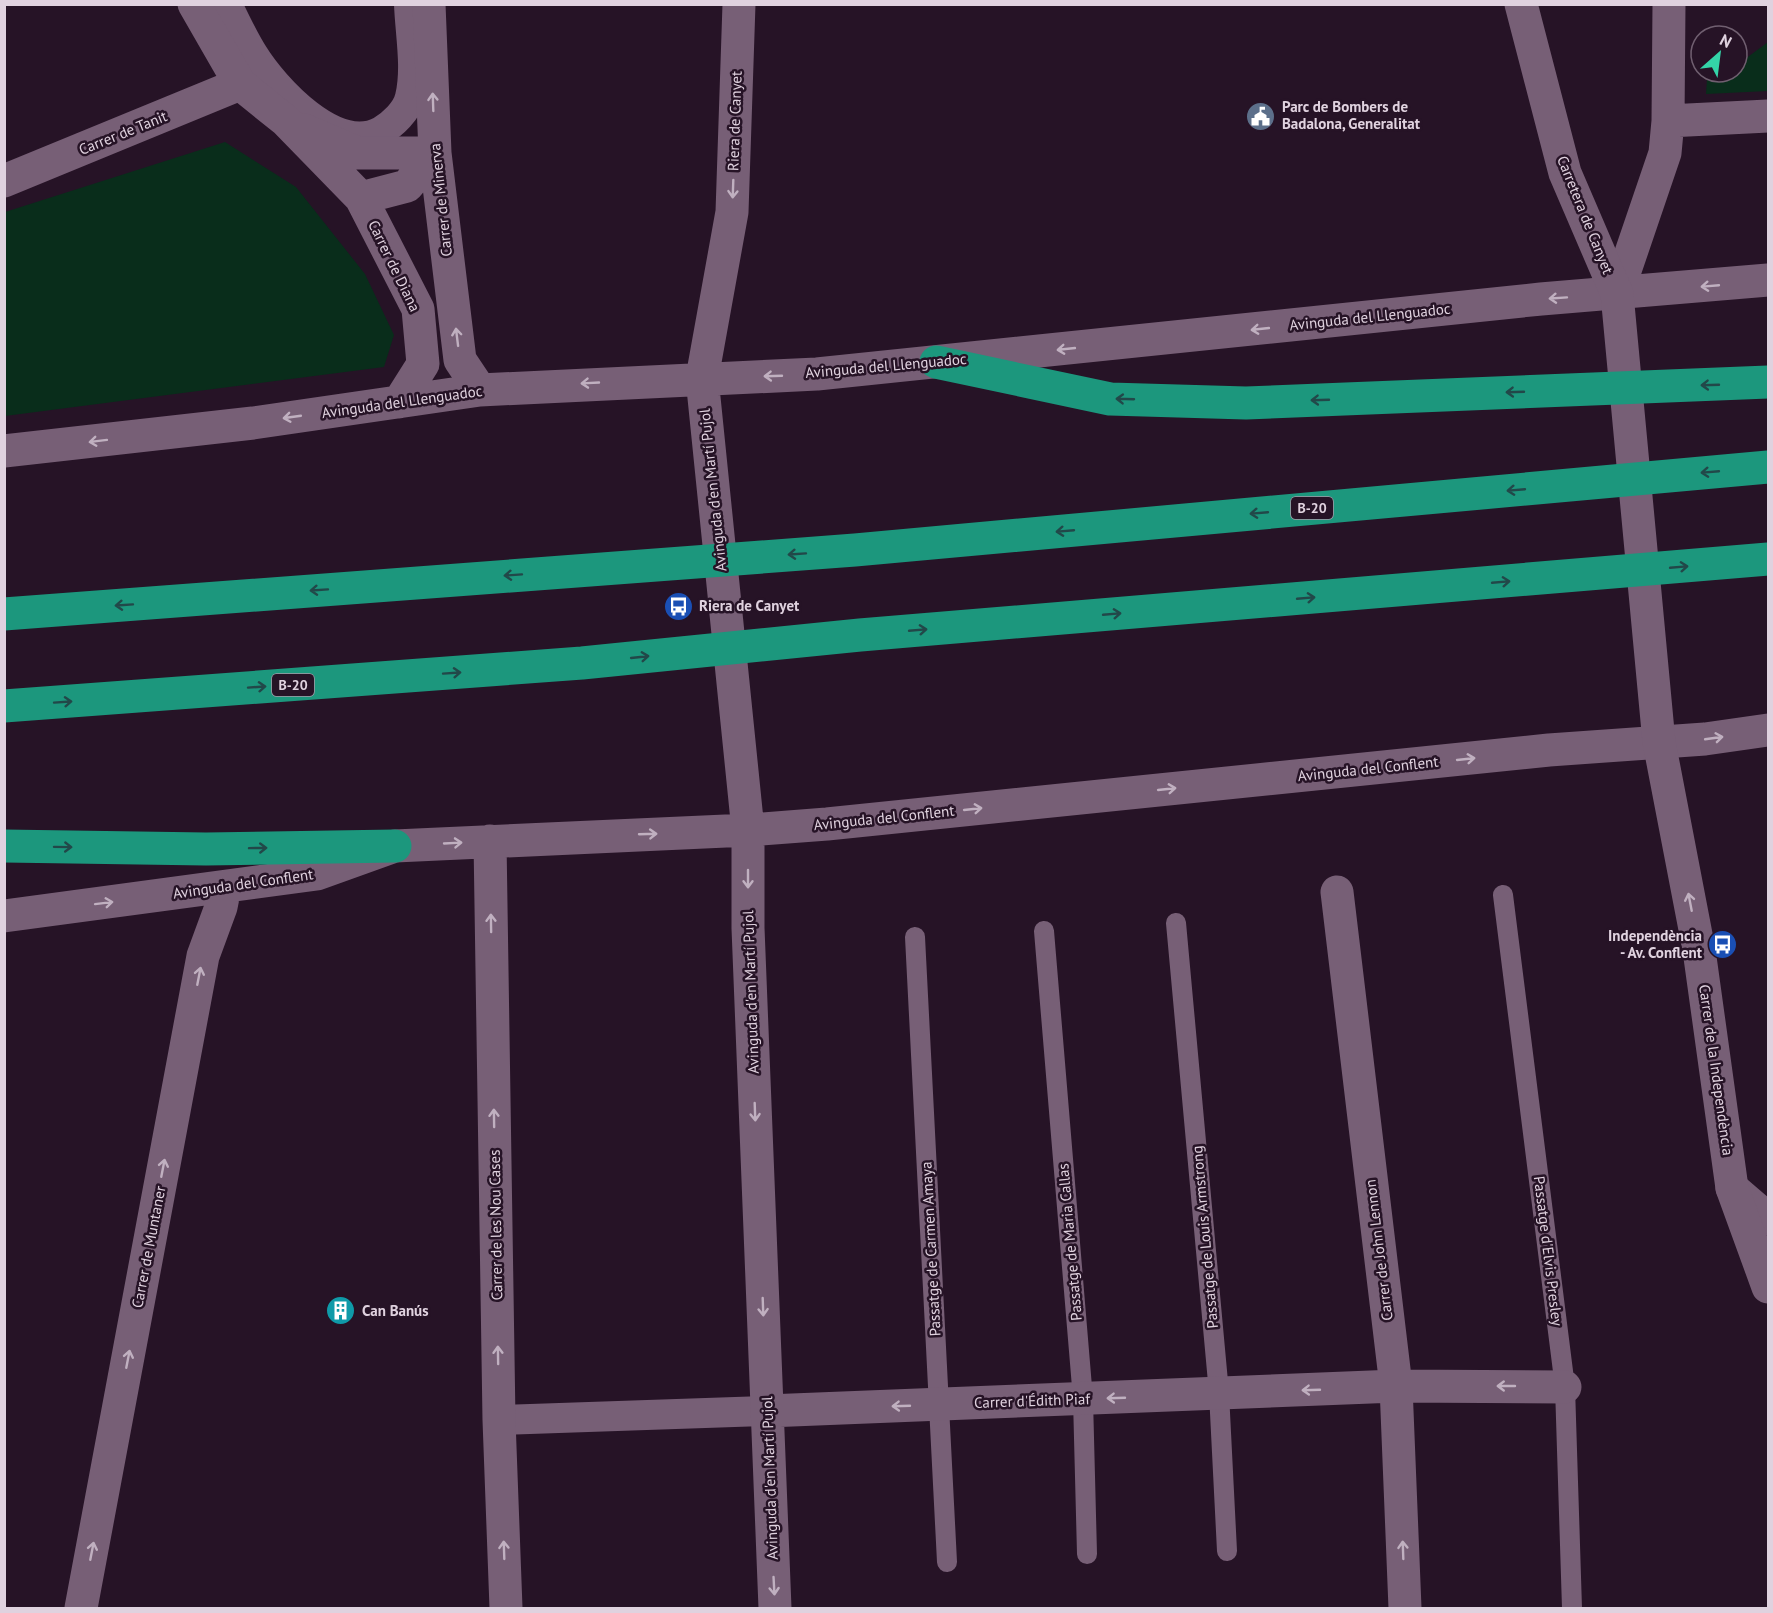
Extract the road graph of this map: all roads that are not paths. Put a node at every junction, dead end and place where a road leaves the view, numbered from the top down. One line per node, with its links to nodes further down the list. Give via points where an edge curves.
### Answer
1 (194, 4): 8 (street, Carrer de Diana)
2 (227, 4): 3 (street, via 252,53 287,96 325,126 342,134 363,136 391,124 410,99)
3 (409, 4)
4 (429, 4): 12 (street, Carrer de Minerva, one-way to 4)
5 (739, 4): 18 (street, Riera de Canyet, one-way to 18, via 732,212)
6 (1521, 4): 16 (street, Carretera de Canyet, via 1565,173)
7 (1669, 4): 11 (street)
8 (240, 84): 10 (street, Carrer de Diana); 13 (street, Carrer de Tanit)
9 (1768, 116): 11 (street)
10 (286, 121): 12 (street, Carrer de Diana, via 358,153); 14 (street, Carrer de Diana)
11 (1668, 121): 16 (street, via 1665,153)
12 (435, 153): 14 (street, via 407,186); 20 (street, Carrer de Minerva, one-way to 12, via 460,360)
13 (4, 181)
14 (361, 198): 21 (street, Carrer de Diana, via 418,309 423,364)
15 (1768, 280): 16 (street, Avinguda del Llenguadoc, one-way to 16)
16 (1618, 308): 17 (street, Avinguda del Llenguadoc, one-way to 17); 27 (street, Carrer de la Independència)
17 (936, 362): 18 (street, Avinguda del Llenguadoc, one-way to 18, via 817,374); 19 (highway, one-way to 17, via 1246,403 1110,399)
18 (702, 378): 20 (street, Avinguda del Llenguadoc, one-way to 20); 29 (street, Avinguda d'en Martí Pujol)
19 (1768, 382)
20 (480, 390): 21 (street, Avinguda del Llenguadoc)
21 (399, 402): 22 (street, Avinguda del Llenguadoc, one-way to 22)
22 (4, 452)
23 (1768, 467): 25 (highway, B-20, one-way to 25, via 855,550)
24 (1768, 560): 26 (highway, B-20, one-way to 24, via 582,663 860,635)
25 (4, 614)
26 (4, 706)
27 (1658, 728): 28 (street, Avinguda del Conflent, one-way to 28, via 1705,739); 29 (street, Avinguda del Conflent, one-way to 27); 40 (street, Carrer de la Independència, one-way to 27, via 1699,950)
28 (1768, 730)
29 (748, 830): 30 (street, Avinguda del Conflent, one-way to 29); 48 (street, Avinguda d'en Martí Pujol, one-way to 48, via 748,928)
30 (490, 841): 32 (street, Avinguda del Conflent, one-way to 30); 49 (street, Carrer de les Nou Cases, one-way to 30)
31 (4, 846): 32 (highway, one-way to 32)
32 (395, 846): 33 (street, Avinguda del Conflent, via 317,874)
33 (225, 887): 36 (street, Avinguda del Conflent, one-way to 33); 53 (street, Carrer de Muntaner, one-way to 33, via 203,956)
34 (1337, 892): 43 (street, Carrer de John Lennon)
35 (1503, 895): 44 (lane, Passatge d'Elvis Presley)
36 (4, 916)
37 (1176, 923): 45 (lane, Passatge de Louis Armstrong)
38 (1044, 931): 46 (lane, Passatge de Maria Callas)
39 (915, 937): 47 (lane, Passatge de Carmen Amaya)
40 (1732, 1188): 41 (street); 42 (street, Carrer de la Independència)
41 (1768, 1219)
42 (1768, 1287)
43 (1396, 1386): 44 (street, Carrer d'Édith Piaf, one-way to 43); 45 (street, Carrer d'Édith Piaf, one-way to 45); 56 (street, Carrer de John Lennon, one-way to 43)
44 (1565, 1387): 57 (lane, Passatge d'Elvis Presley)
45 (1219, 1393): 46 (street, Carrer d'Édith Piaf, one-way to 46); 50 (lane, Passatge de Louis Armstrong)
46 (1083, 1399): 47 (street, Carrer d'Édith Piaf); 51 (lane, Passatge de Maria Callas)
47 (939, 1405): 48 (street, Carrer d'Édith Piaf, one-way to 48); 52 (lane, Passatge de Carmen Amaya)
48 (767, 1412): 49 (street, Carrer d'Édith Piaf); 55 (street, Avinguda d'en Martí Pujol, one-way to 55)
49 (499, 1420): 54 (street, Carrer de les Nou Cases, one-way to 49)
50 (1227, 1551)
51 (1087, 1554)
52 (947, 1562)
53 (81, 1608)
54 (506, 1608)
55 (775, 1608)
56 (1405, 1608)
57 (1572, 1608)

